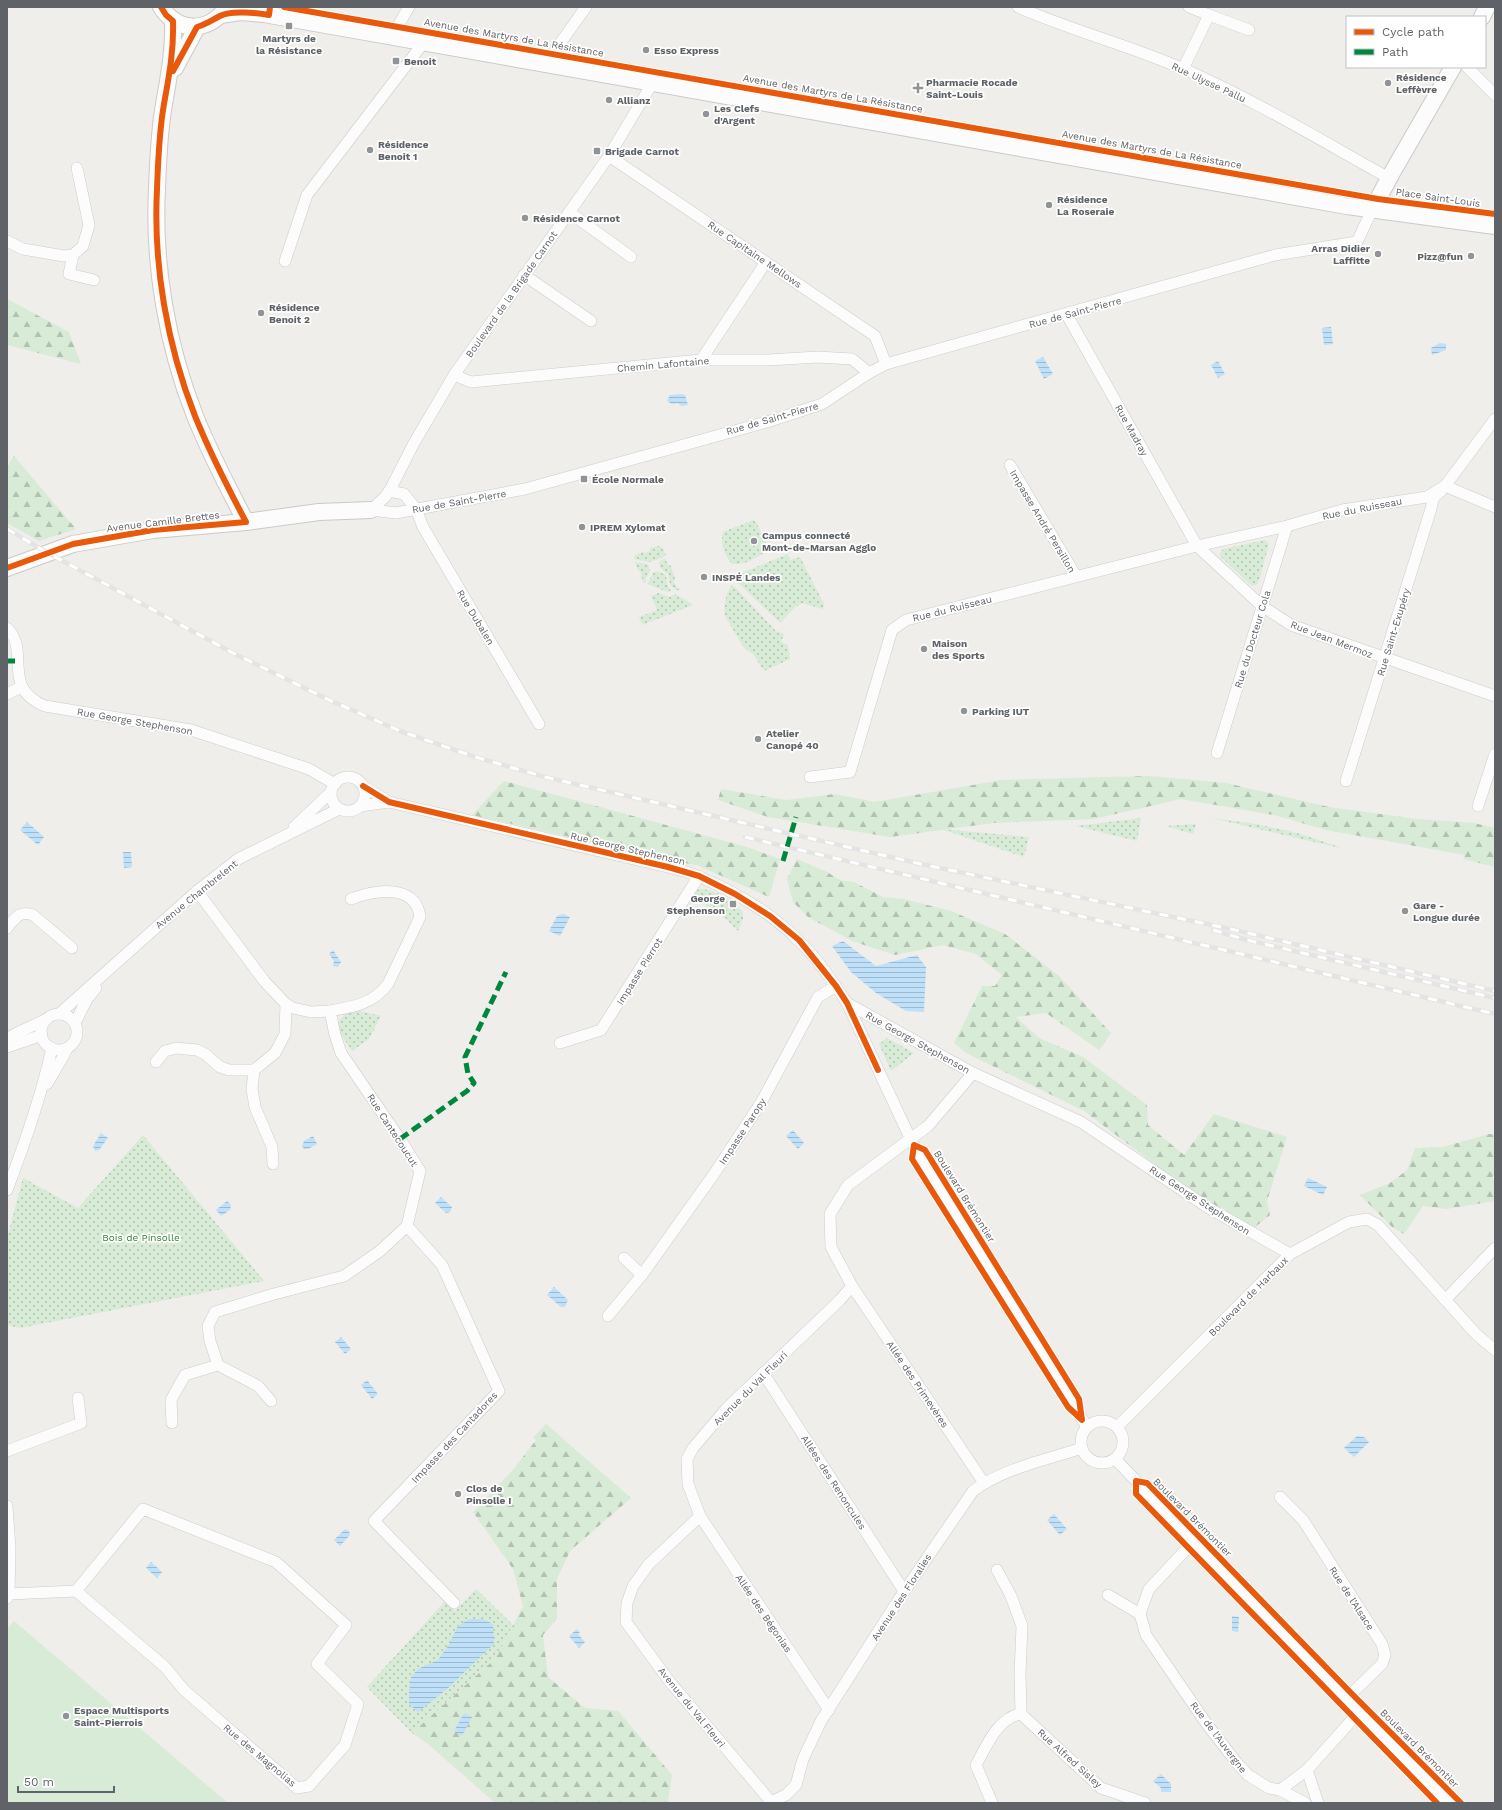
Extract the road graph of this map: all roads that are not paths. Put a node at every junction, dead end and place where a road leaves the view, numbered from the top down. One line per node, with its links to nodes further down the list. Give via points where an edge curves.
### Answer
1 (161, 7): 11 (main road)
2 (409, 7): 14 (street)
3 (586, 7): 16 (street)
4 (1018, 7): 19 (street, Rue Ulysse Pallu)
5 (1189, 7): 9 (street)
6 (1488, 7): 10 (main road)
7 (259, 10): 8 (main road, Avenue des Martyrs de La Résistance); 14 (main road, Avenue des Martyrs de La Résistance)
8 (224, 11): 12 (main road, via 206,25)
9 (1209, 14): 13 (street); 19 (street)
10 (1483, 16)
11 (173, 21): 12 (main road); 20 (main road)
12 (197, 27): 20 (main road)
13 (1249, 30)
14 (392, 36): 15 (main road, Avenue des Martyrs de La Résistance)
15 (424, 42): 16 (main road, Avenue des Martyrs de La Résistance); 32 (street, via 307,195)
16 (546, 63): 21 (main road, Avenue des Martyrs de La Résistance)
17 (1452, 68): 25 (main road, Place Saint-Louis)
18 (1468, 68): 22 (street)
19 (1183, 69): 25 (street, Rue Ulysse Pallu, via 1225,87)
20 (170, 78): 49 (main road, via 164,105 156,191 157,247 163,291 176,354 195,415)
21 (653, 82): 23 (street, Boulevard de la Brigade Carnot); 26 (main road, Avenue des Martyrs de La Résistance)
22 (1495, 95)
23 (609, 156): 27 (street, Boulevard de la Brigade Carnot); 33 (street, Rue Capitaine Mellows)
24 (77, 168): 30 (street, via 90,225 83,246)
25 (1391, 175): 26 (main road, Place Saint-Louis)
26 (1372, 210): 28 (main road); 36 (street, Rue de Saint-Pierre, via 1357,242 1275,255)
27 (569, 212): 31 (street); 34 (street, Boulevard de la Brigade Carnot)
28 (1495, 226)
29 (7, 241): 30 (street, via 23,249 64,256)
30 (73, 255): 35 (street, via 69,274)
31 (631, 257)
32 (284, 261)
33 (766, 262): 38 (street); 39 (street, Rue Capitaine Mellows, via 875,336)
34 (524, 275): 37 (street); 41 (street, Boulevard de la Brigade Carnot)
35 (94, 280)
36 (1067, 315): 39 (street, Rue de Saint-Pierre); 51 (street, Rue Madray)
37 (591, 321)
38 (701, 360): 40 (street, Chemin Lafontaine, via 818,357 852,359); 41 (street, Chemin Lafontaine, via 471,382)
39 (886, 364): 40 (street, Rue de Saint-Pierre)
40 (869, 373): 47 (street, Rue de Saint-Pierre, via 822,404 766,422 525,489)
41 (454, 375): 45 (street, Boulevard de la Brigade Carnot)
42 (1495, 420): 44 (street, Rue du Ruisseau)
43 (1010, 465): 53 (street, Impasse André Persillon)
44 (1445, 486): 46 (street); 50 (street, Rue du Ruisseau, via 1427,497 1342,510); 56 (street, Rue Saint-Exupéry, via 1434,497)
45 (389, 491): 47 (street, via 404,494); 48 (street, Boulevard de la Brigade Carnot)
46 (1495, 507)
47 (416, 509): 48 (street, Rue de Saint-Pierre, via 396,513); 60 (street, Rue Dubalen, via 423,527)
48 (371, 510): 49 (main road, Rue de Saint-Pierre, via 319,512)
49 (238, 523): 52 (main road, Avenue Camille Brettes, via 153,530 73,544)
50 (1287, 526): 51 (street, Rue du Ruisseau); 54 (street, Rue du Docteur Cola)
51 (1197, 546): 53 (street, Rue du Ruisseau); 54 (street)
52 (7, 568)
53 (1076, 576): 63 (street, Rue du Ruisseau, via 906,620 892,630 850,772)
54 (1262, 606): 56 (street, Rue Jean Mermoz, via 1291,625); 61 (street, Rue du Docteur Cola)
55 (7, 628): 57 (street, via 14,638)
56 (1384, 659): 59 (street, Rue Jean Mermoz); 64 (street, Rue Saint-Exupéry)
57 (18, 688): 58 (street); 66 (street, Rue George Stephenson, via 27,697 45,706 191,730 309,769)
58 (7, 694)
59 (1495, 696)
60 (539, 724)
61 (1217, 753)
62 (1495, 754): 69 (street)
63 (810, 777)
64 (1346, 781)
65 (363, 786): 66 (street, via 350,777 339,780); 67 (street, Rue George Stephenson); 68 (street, via 365,796)
66 (333, 788): 70 (street, via 332,800); 71 (street, Avenue Chambrelent)
67 (389, 802): 68 (street, Rue George Stephenson); 72 (street, Rue George Stephenson)
68 (360, 806): 70 (street, via 350,811)
69 (1478, 806)
70 (339, 808): 71 (street, Avenue Chambrelent)
71 (283, 837): 73 (street, Avenue Chambrelent, via 238,859)
72 (699, 876): 78 (street, Rue George Stephenson, via 770,916 799,940); 87 (street, Impasse Pierrot, via 601,1030)
73 (197, 891): 76 (street, Avenue Chambrelent); 80 (street, via 265,982)
74 (351, 899): 81 (street, via 370,892 404,894 416,903 420,917 382,993 360,1006)
75 (7, 928): 77 (street, via 16,917 27,913)
76 (133, 946): 82 (street, Avenue Chambrelent); 84 (street, Avenue Chambrelent, via 87,999)
77 (72, 948)
78 (836, 986): 79 (street, Rue George Stephenson); 102 (street, Impasse Paropy, via 818,997 762,1101 714,1174)
79 (847, 1003): 93 (street, Rue George Stephenson); 95 (street, Boulevard Brémontier)
80 (286, 1004): 81 (street, via 311,1012); 92 (street, via 285,1034 275,1053)
81 (330, 1011): 98 (street, Rue Cantecoucut, via 341,1053 420,1172)
82 (59, 1014): 83 (street); 84 (street, via 68,1016)
83 (47, 1019): 85 (street, via 43,1024); 86 (street)
84 (75, 1023): 90 (street, via 77,1035)
85 (42, 1035): 88 (street); 89 (street, via 44,1041)
86 (7, 1039)
87 (560, 1043)
88 (7, 1046)
89 (52, 1048): 90 (street); 94 (street)
90 (67, 1048): 94 (street)
91 (156, 1062): 92 (street, via 165,1051 176,1048 197,1050 220,1067 229,1070)
92 (254, 1070): 96 (street, via 252,1089 255,1107 272,1146)
93 (973, 1073): 95 (street, via 928,1126); 100 (street, Rue George Stephenson, via 1081,1122 1207,1207)
94 (41, 1095): 97 (street)
95 (911, 1140): 103 (street, via 848,1185 830,1214 831,1247); 112 (street, Boulevard Brémontier)
96 (273, 1164)
97 (7, 1190)
98 (407, 1226): 107 (street, via 380,1251 344,1276 216,1312 208,1326); 127 (street, Impasse des Cantadores, via 442,1265 499,1391 374,1521)
99 (1495, 1248): 104 (street)
100 (1290, 1254): 104 (street, Boulevard de Harbaux, via 1349,1222 1367,1219 1378,1225); 113 (street, Boulevard de Harbaux)
101 (624, 1258): 102 (street)
102 (642, 1274): 105 (street, Impasse Paropy)
103 (852, 1286): 108 (street, Avenue du Val Fleuri); 117 (street, Allée des Primevères)
104 (1445, 1300): 106 (street, Boulevard de Harbaux, via 1476,1334)
105 (608, 1316)
106 (1495, 1350)
107 (218, 1365): 110 (street, via 258,1386); 111 (street, via 186,1375 170,1400)
108 (763, 1373): 120 (street, Avenue du Val Fleuri, via 727,1408 693,1448 687,1459 688,1484); 124 (street, Allées des Renoncules)
109 (78, 1398): 115 (street, via 81,1423)
110 (270, 1401)
111 (172, 1423)
112 (1087, 1427): 113 (street, via 1098,1421 1105,1421); 114 (street, via 1083,1434)
113 (1117, 1427): 116 (street, via 1121,1432 1123,1447)
114 (1082, 1448): 116 (street, via 1089,1459 1096,1463 1109,1463); 117 (street, Avenue des Floralies)
115 (7, 1451)
116 (1116, 1459): 121 (street, Boulevard Brémontier)
117 (984, 1483): 124 (street, Avenue des Floralies, via 972,1491)
118 (1280, 1496): 129 (street, Rue de l'Alsace, via 1302,1520 1382,1644 1382,1664)
119 (7, 1506): 126 (street, via 10,1548)
120 (700, 1516): 130 (street, Allée des Bégonias); 135 (street, Avenue du Val Fleuri, via 649,1564 633,1586 627,1603 626,1622 670,1682)
121 (1194, 1541): 128 (street, via 1149,1589); 129 (street, Boulevard Brémontier)
122 (997, 1570): 132 (street, via 1011,1596 1022,1626)
123 (76, 1591): 123 (street, Rue des Magnolias, via 143,1509 276,1562 346,1624 317,1664 358,1704 345,1745 309,1786 298,1788 184,1690 165,1667); 126 (street)
124 (904, 1591): 130 (street, Avenue des Floralies)
125 (1108, 1595): 128 (street)
126 (8, 1596)
127 (454, 1602)
128 (1140, 1614): 134 (street, Rue de l'Auvergne, via 1146,1635 1206,1723 1237,1763 1258,1782)
129 (1347, 1698): 131 (street, Boulevard Brémontier)
130 (829, 1710): 135 (street, Avenue des Floralies, via 803,1759 796,1785)
131 (1360, 1712): 133 (street); 140 (street, Boulevard Brémontier)
132 (1022, 1714): 136 (street, via 1014,1715 996,1732 976,1765); 137 (street, Rue Alfred Sisley, via 1101,1788)
133 (1307, 1770): 134 (street); 139 (street)
134 (1280, 1790): 138 (street, Rue de l'Auvergne)
135 (773, 1803)
136 (992, 1803)
137 (1145, 1803)
138 (1305, 1803)
139 (1318, 1803)
140 (1449, 1803)

